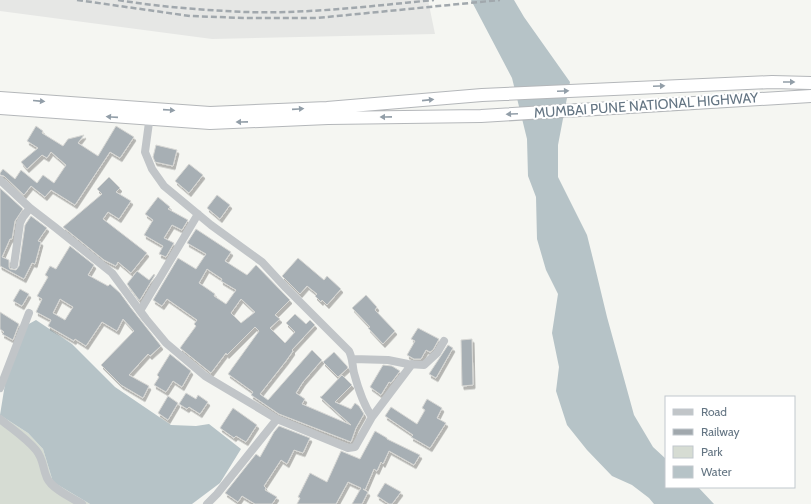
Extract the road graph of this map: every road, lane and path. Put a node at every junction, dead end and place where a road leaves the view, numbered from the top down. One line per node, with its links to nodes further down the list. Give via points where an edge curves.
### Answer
1 (811, 83): 5 (highway, MUMBAI PUNE NATIONAL HIGHWAY, one-way to 1, via 254,112 482,95 620,88 772,82)
2 (811, 96): 5 (highway, MUMBAI PUNE NATIONAL HIGHWAY, one-way to 5, via 481,116 210,123)
3 (0, 98): 5 (highway, one-way to 5)
4 (0, 108): 5 (highway, one-way to 4)
5 (150, 114): 8 (street, via 145,152 152,169 164,186)
6 (0, 180): 7 (street)
7 (30, 208): 9 (street, via 20,223); 10 (street, via 112,273)
8 (198, 214): 10 (street); 13 (street, via 262,262 349,351)
9 (14, 265)
10 (140, 311): 18 (street, via 166,343 205,376)
11 (29, 313): 15 (street)
12 (444, 341): 14 (street, via 437,353 424,365)
13 (353, 359): 14 (street); 16 (street, via 353,371 361,396)
14 (412, 364): 16 (street)
15 (0, 388)
16 (372, 417): 18 (street, via 352,448)
17 (0, 419): 19 (street, via 35,448 42,457 50,483)
18 (277, 419): 20 (street)
19 (82, 504)
20 (207, 504)

